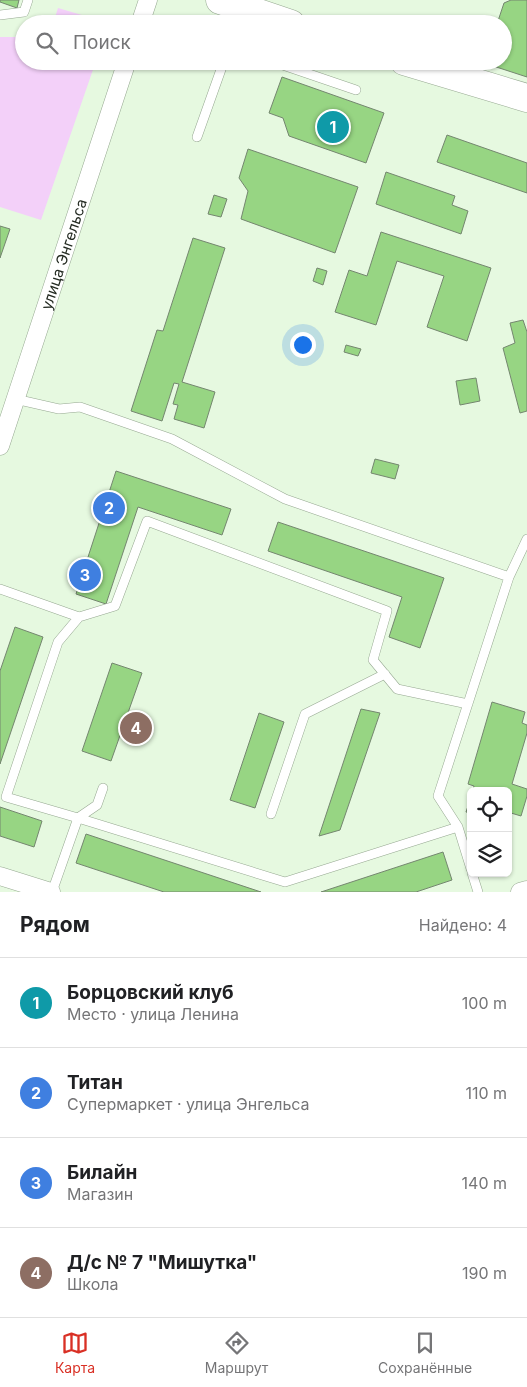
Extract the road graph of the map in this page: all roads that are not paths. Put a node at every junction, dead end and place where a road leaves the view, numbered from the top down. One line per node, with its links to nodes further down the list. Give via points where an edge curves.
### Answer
1 (28, 0): 4 (lane, via 24,12)
2 (148, 0): 5 (street)
3 (220, 0): 6 (main road)
4 (0, 15)
5 (143, 15)
6 (250, 15)
7 (125, 70): 14 (street, улица Энгельса)
8 (221, 70): 13 (lane)
9 (297, 70): 11 (lane)
10 (434, 70): 12 (main road)
11 (356, 90)
12 (527, 98)
13 (197, 137)
14 (15, 399): 15 (street, улица Энгельса); 17 (lane, via 59,409 80,407 172,439 285,499)
15 (0, 446)
16 (527, 539): 17 (lane)
17 (509, 577): 21 (lane)
18 (0, 589): 19 (lane)
19 (78, 617): 20 (lane, via 115,606 147,521 386,611 373,660); 24 (lane, via 58,642 6,797)
20 (385, 674): 21 (lane, via 397,689); 23 (lane, via 305,714)
21 (468, 704): 25 (lane, via 438,796)
22 (103, 788): 24 (lane, via 97,805)
23 (271, 814)
24 (78, 818): 25 (lane, via 285,882); 30 (lane)
25 (458, 827): 26 (lane)
26 (467, 856)
27 (0, 876): 30 (street)
28 (473, 877): 31 (lane)
29 (527, 890): 32 (street)
30 (52, 892)
31 (478, 892)
32 (520, 892)

